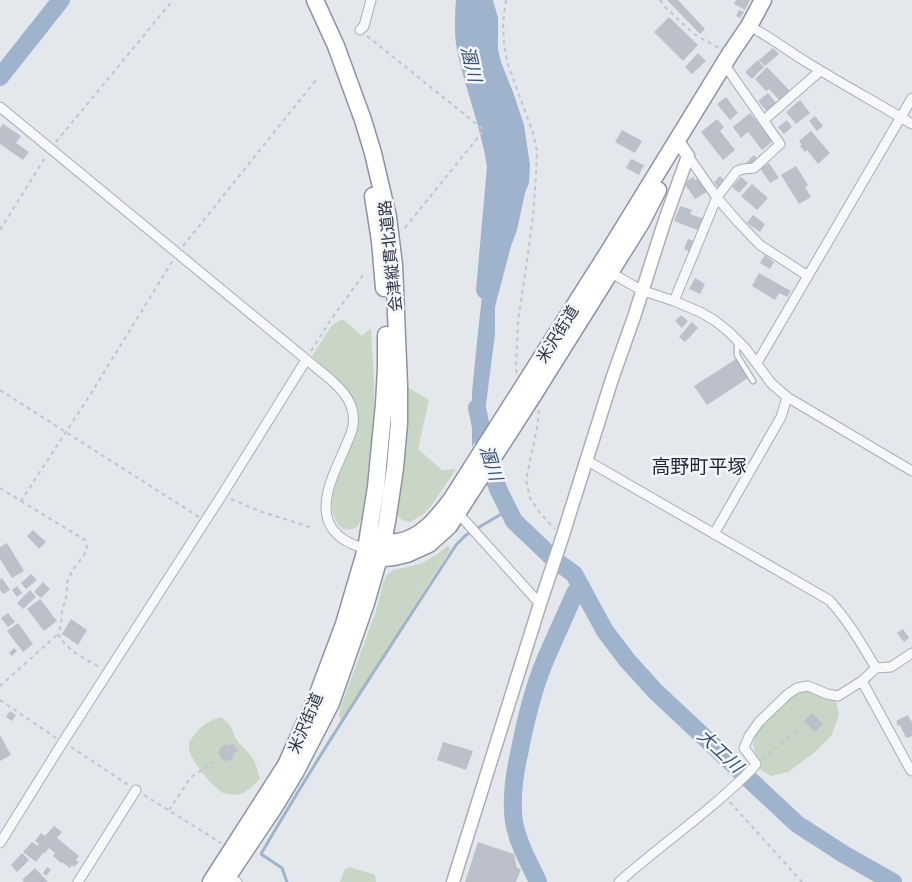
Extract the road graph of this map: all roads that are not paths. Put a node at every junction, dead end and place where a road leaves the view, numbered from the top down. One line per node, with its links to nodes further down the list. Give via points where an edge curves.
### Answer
1 (307, 0): 30 (highway, 会津縦貫北道路, via 329,48 355,122 380,241 386,309 386,368 370,520)
2 (315, 0): 30 (highway, 会津縦貫北道路, via 363,120 383,190 394,265 399,404 395,468 387,522)
3 (372, 0): 6 (street)
4 (763, 0): 5 (highway, 米沢街道)
5 (749, 26): 7 (highway, 米沢街道); 8 (street)
6 (360, 30)
7 (727, 59): 12 (street); 14 (highway, 米沢街道)
8 (820, 71): 11 (street); 12 (street)
9 (912, 98): 11 (street)
10 (0, 107): 21 (street)
11 (901, 117): 13 (street); 17 (street)
12 (764, 120): 15 (street, via 780,144 754,168 737,172)
13 (912, 124)
14 (682, 148): 15 (street); 16 (highway, 米沢街道); 18 (street)
15 (717, 197): 17 (street, via 760,245); 19 (street)
16 (605, 269): 18 (street); 25 (highway, 米沢街道, via 523,387); 25 (highway, 米沢街道, via 534,394)
17 (808, 276): 22 (street)
18 (641, 290): 19 (street); 26 (street)
19 (674, 301): 20 (street, via 714,320)
20 (737, 340): 22 (street); 23 (lane, via 737,355)
21 (306, 360): 30 (street, via 344,393 353,412 351,435 327,492 326,510 331,527 348,542); 37 (street)
22 (757, 363): 24 (street, via 771,383)
23 (753, 381)
24 (787, 397): 27 (street); 29 (street, via 780,417)
25 (503, 431): 28 (highway, 米沢街道)
26 (586, 460): 29 (street); 31 (street)
27 (912, 471)
28 (456, 507): 30 (highway, 米沢街道, via 414,537); 31 (street)
29 (714, 534): 33 (street, via 829,600)
30 (376, 549): 38 (highway, 米沢街道, via 302,732 286,765 231,850); 38 (highway, 米沢街道, via 366,603 331,703 296,772)
31 (540, 604): 40 (street)
32 (912, 653): 33 (street, via 891,667)
33 (876, 668): 34 (street)
34 (862, 681): 35 (street); 41 (street, via 838,696 808,686 788,694 748,736 744,748 755,766 725,796)
35 (912, 771)
36 (136, 790): 39 (street)
37 (0, 843)
38 (224, 878)
39 (78, 882)
40 (453, 882)
41 (619, 882)

